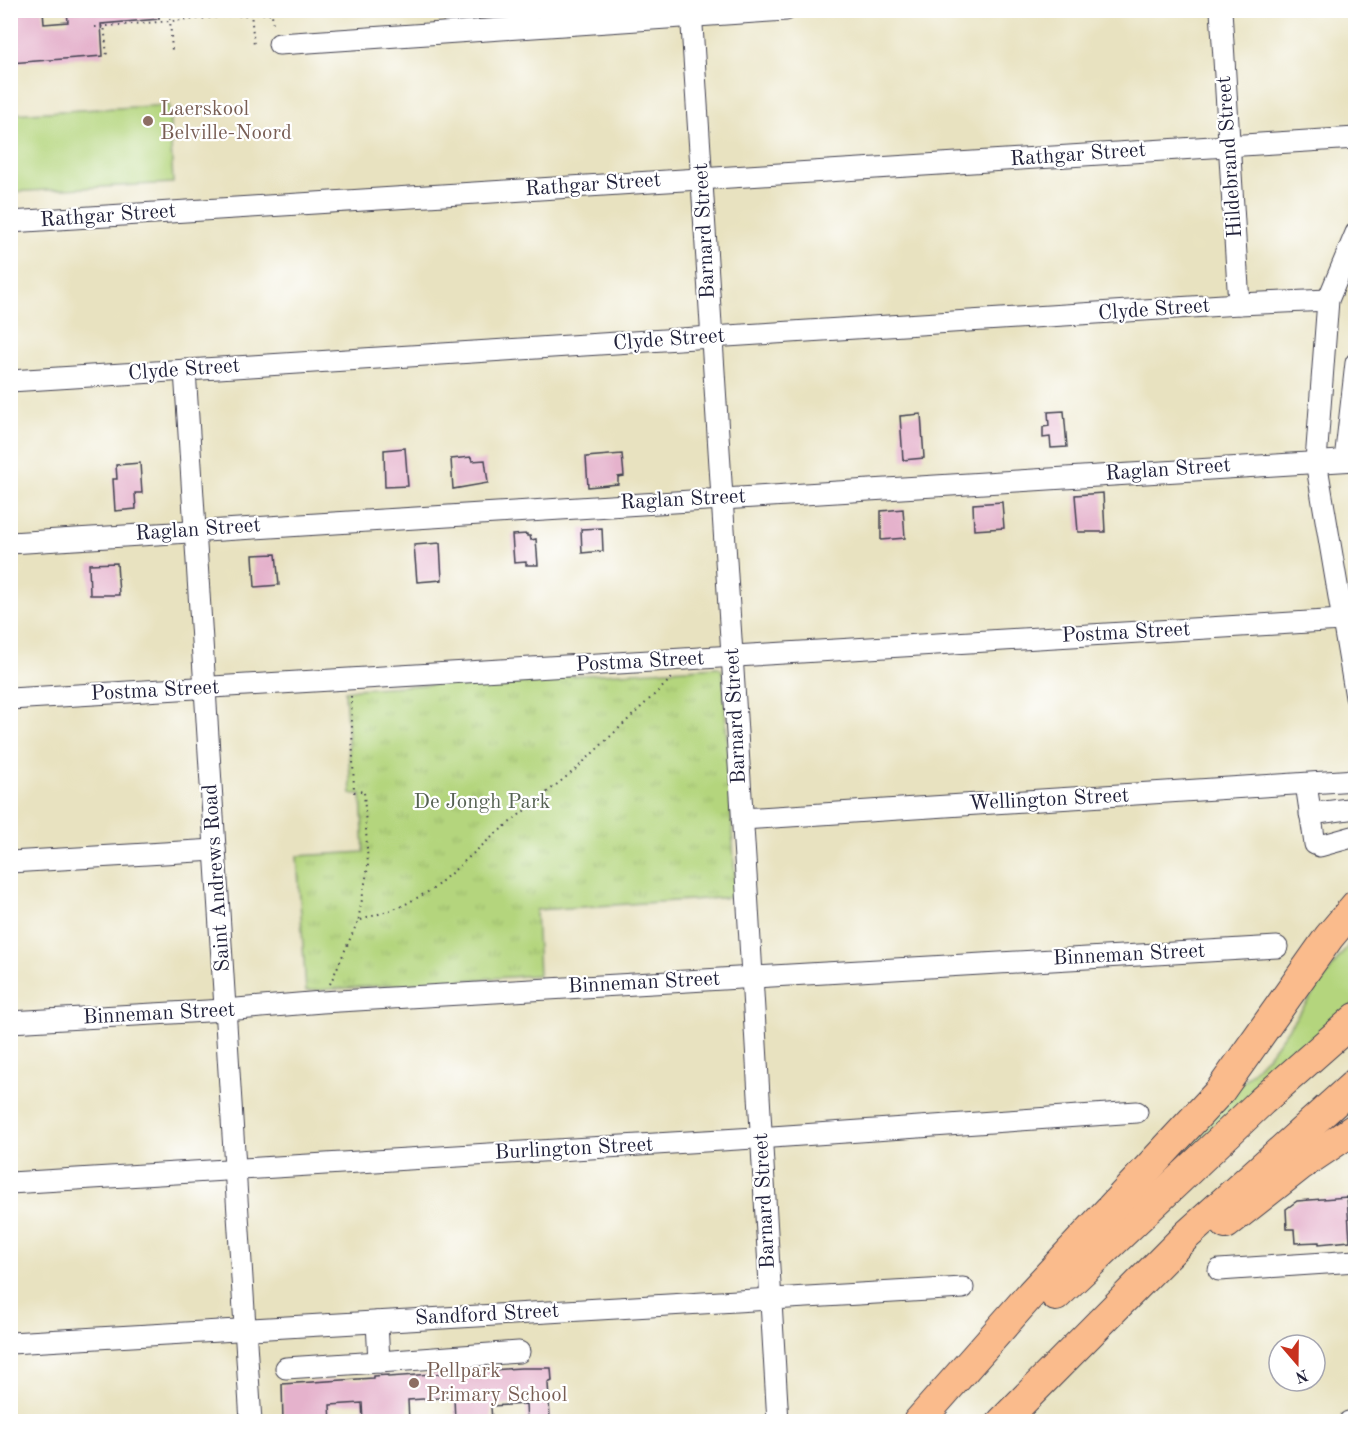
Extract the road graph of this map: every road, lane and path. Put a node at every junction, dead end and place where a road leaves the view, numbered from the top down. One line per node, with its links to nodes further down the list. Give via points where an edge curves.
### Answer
1 (786, 10): 5 (street)
2 (1221, 10): 14 (street, Hildebrand Street)
3 (272, 12): 4 (path); 9 (path)
4 (251, 13): 6 (path); 10 (path)
5 (691, 13): 9 (street); 15 (street, Barnard Street)
6 (170, 20): 7 (path); 11 (path)
7 (104, 25): 8 (path); 12 (path)
8 (95, 27)
9 (277, 39)
10 (254, 46)
11 (172, 52)
12 (107, 57)
13 (1356, 138): 14 (street, Rathgar Street)
14 (1229, 145): 15 (street, Rathgar Street); 19 (street, Hildebrand Street)
15 (702, 178): 16 (street, Rathgar Street); 20 (street, Barnard Street)
16 (10, 222)
17 (1356, 233): 18 (street)
18 (1328, 300): 19 (street, Clyde Street); 25 (street)
19 (1239, 304): 20 (street, Clyde Street)
20 (711, 337): 22 (street, Clyde Street); 26 (street, Barnard Street)
21 (1356, 363): 24 (street)
22 (185, 370): 23 (street, Clyde Street); 27 (street, Saint Andrews Road)
23 (10, 381)
24 (1352, 460): 25 (street)
25 (1318, 472): 26 (street, Raglan Street); 29 (street)
26 (722, 498): 27 (street, Raglan Street); 30 (street, Barnard Street)
27 (195, 531): 28 (street, Raglan Street); 32 (street, Saint Andrews Road)
28 (10, 543)
29 (1342, 620): 30 (street, Postma Street); 34 (street)
30 (733, 656): 32 (street, Postma Street); 40 (street, Barnard Street)
31 (673, 677): 45 (path, via 576,769 433,889 402,906)
32 (205, 689): 35 (street, Postma Street); 42 (street, Saint Andrews Road)
33 (351, 690): 45 (path, via 354,792 364,791 369,859)
34 (1356, 697)
35 (10, 699)
36 (1356, 780): 37 (street, Wellington Street)
37 (1306, 784): 39 (street); 40 (street, Wellington Street)
38 (1356, 808): 39 (street)
39 (1310, 814): 41 (street, via 1318,846)
40 (742, 819): 47 (street, Barnard Street)
41 (1356, 836)
42 (215, 849): 43 (street); 49 (street, Saint Andrews Road)
43 (10, 862)
44 (1356, 905): 72 (highway, via 1220,1090)
45 (358, 921): 48 (path)
46 (1277, 946): 47 (street, Binneman Street)
47 (752, 977): 49 (street, Binneman Street); 55 (street, Barnard Street)
48 (330, 983)
49 (225, 1010): 51 (street, Binneman Street); 56 (street, Saint Andrews Road)
50 (1356, 1018): 73 (highway, via 1151,1204)
51 (10, 1022)
52 (1356, 1083): 68 (highway, via 1187,1235)
53 (1137, 1112): 55 (street, Burlington Street)
54 (1356, 1128): 68 (highway, via 1301,1165 1212,1235 1078,1360)
55 (762, 1138): 56 (street, Burlington Street); 61 (street, Barnard Street)
56 (235, 1170): 57 (street, Burlington Street); 63 (street, Saint Andrews Road)
57 (10, 1183)
58 (1356, 1261): 59 (street)
59 (1219, 1270)
60 (963, 1288): 61 (street, Sandford Street)
61 (770, 1298): 62 (street, Sandford Street); 71 (street, Barnard Street)
62 (377, 1322): 63 (street, Sandford Street); 66 (street)
63 (245, 1331): 64 (street, Sandford Street); 70 (street, Saint Andrews Road)
64 (10, 1343)
65 (519, 1352): 66 (street)
66 (379, 1362): 67 (street)
67 (286, 1368)
68 (1003, 1421)
69 (1356, 1421): 74 (street)
70 (251, 1422)
71 (778, 1422)
72 (918, 1422)
73 (932, 1422)
74 (1350, 1422)

